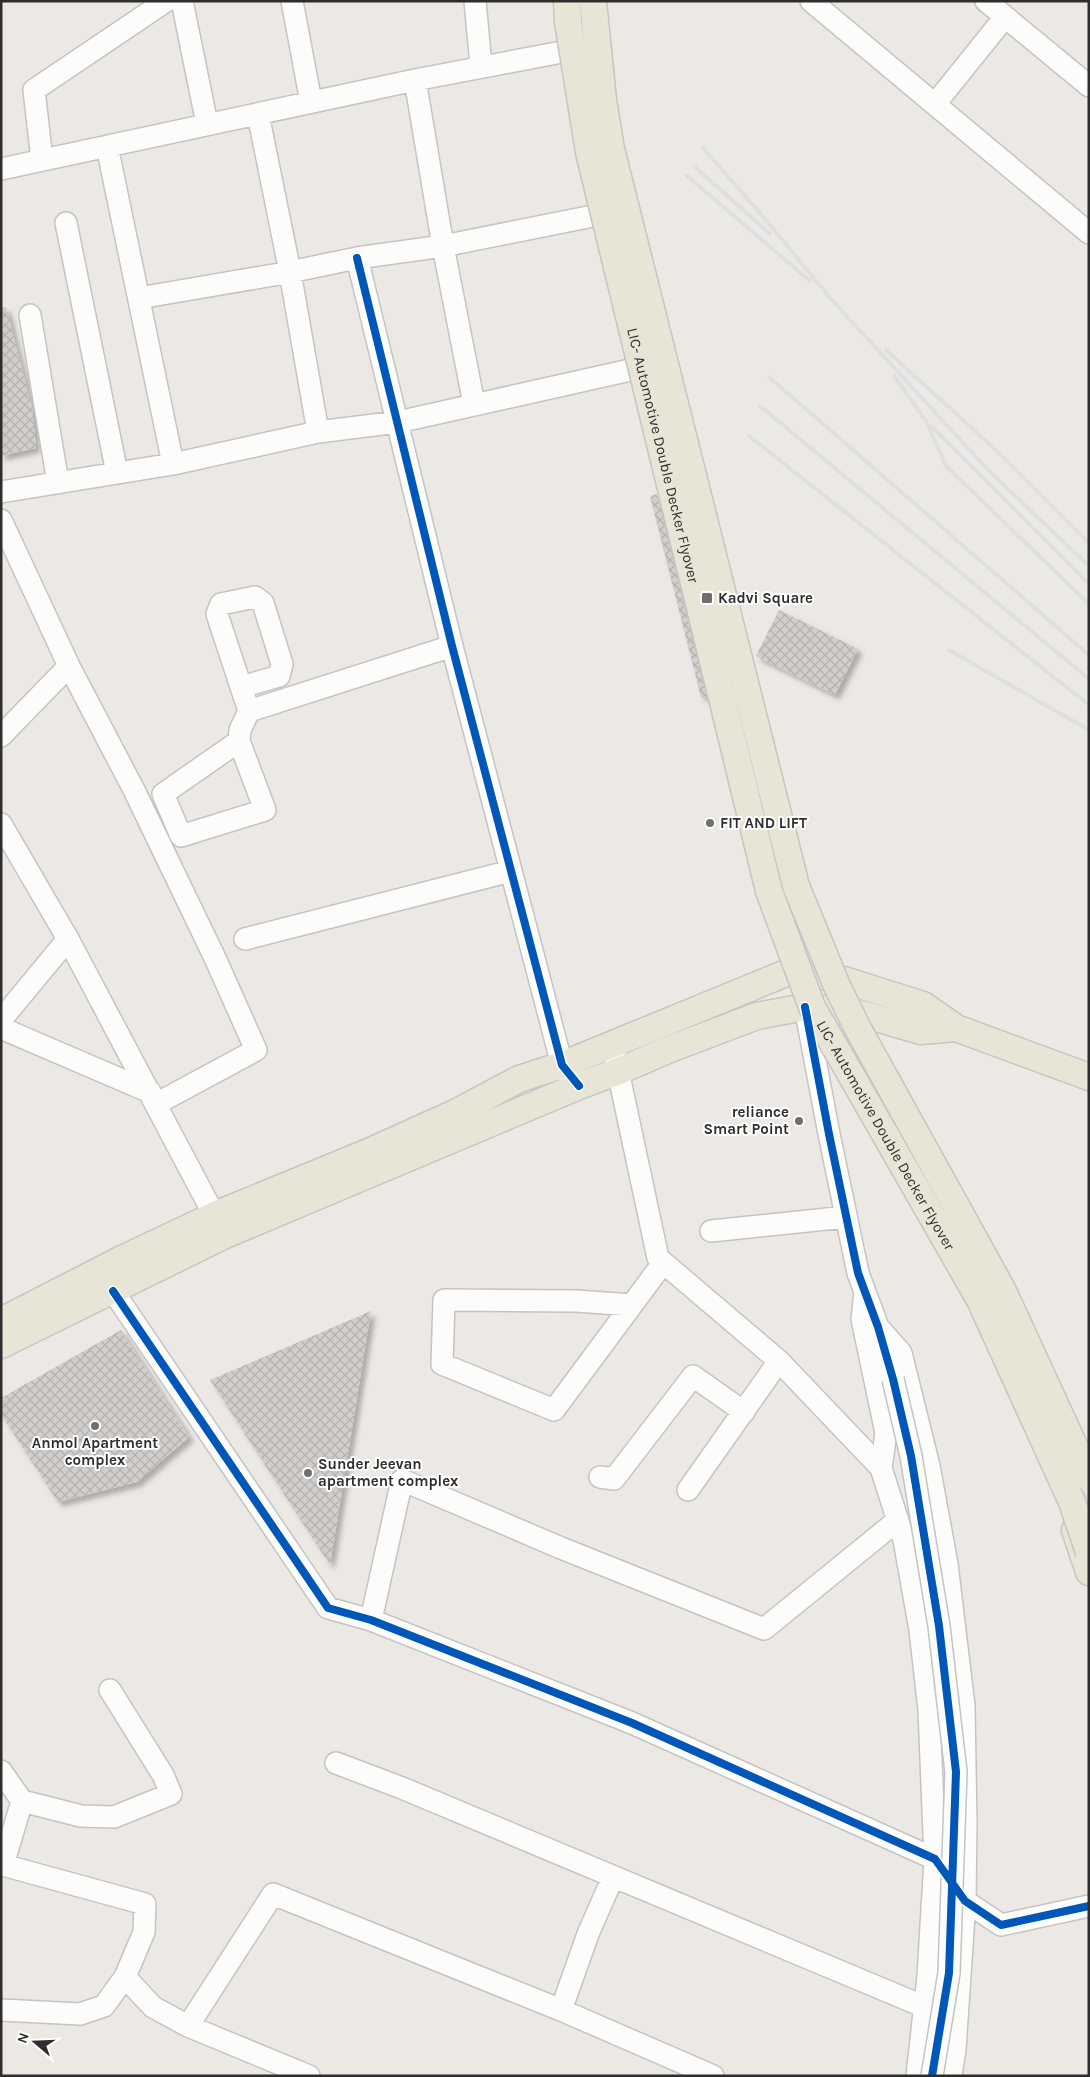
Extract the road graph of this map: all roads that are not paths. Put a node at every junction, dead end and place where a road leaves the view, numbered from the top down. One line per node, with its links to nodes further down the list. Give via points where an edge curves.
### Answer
1 (166, 1): 21 (street, via 34,90)
2 (182, 1): 19 (street)
3 (292, 1): 16 (street)
4 (475, 1): 13 (street)
5 (561, 1): 12 (main road)
6 (567, 1): 82 (main road, LIC- Automotive Double Decker Flyover, bridge, via 589,152 768,892 812,1007 980,1300 1072,1502)
7 (593, 1): 79 (main road, LIC- Automotive Double Decker Flyover, bridge, via 611,149 796,886 857,1027 1002,1289)
8 (600, 1): 31 (main road, via 618,147)
9 (811, 1): 17 (street)
10 (986, 1): 11 (street)
11 (1005, 17): 14 (street); 17 (street)
12 (567, 51): 13 (street); 23 (main road, via 583,151)
13 (481, 66): 15 (street)
14 (1086, 77)
15 (415, 80): 16 (street); 26 (street)
16 (311, 102): 18 (street)
17 (935, 104): 25 (street)
18 (258, 114): 19 (street); 28 (street)
19 (208, 124): 20 (street)
20 (107, 146): 21 (street); 29 (street)
21 (42, 160): 22 (street)
22 (1, 169)
23 (598, 215): 26 (street); 32 (main road)
24 (66, 223): 37 (street)
25 (1089, 233)
26 (443, 246): 27 (street); 33 (street)
27 (357, 258): 28 (street); 34 (street)
28 (290, 272): 29 (street); 35 (street)
29 (139, 298): 36 (street)
30 (30, 314): 38 (street)
31 (674, 360): 32 (street); 52 (main road, via 804,883)
32 (635, 370): 33 (street); 51 (main road, via 760,892)
33 (474, 404): 34 (street)
34 (398, 422): 35 (street); 41 (street)
35 (318, 432): 36 (street)
36 (173, 464): 37 (street)
37 (117, 473): 38 (street)
38 (58, 483): 39 (street)
39 (1, 492)
40 (1, 520): 42 (street)
41 (452, 646): 44 (street); 48 (street)
42 (69, 666): 45 (street); 63 (street, via 134,790 256,1050)
43 (241, 687): 44 (street)
44 (249, 711): 46 (street, via 240,730)
45 (1, 736)
46 (239, 741): 46 (street, via 265,810 181,836 163,794)
47 (1, 824): 49 (street)
48 (511, 871): 50 (street); 59 (street)
49 (68, 939): 55 (street); 63 (street)
50 (245, 939)
51 (791, 971): 52 (main road); 53 (main road); 58 (main road)
52 (844, 980): 54 (main road); 57 (main road, via 923,1005)
53 (805, 1008): 54 (main road); 60 (main road, via 757,1016); 64 (street); 83 (main road, via 973,1303 1067,1506)
54 (859, 1013): 57 (main road, via 922,1031); 76 (main road, via 1010,1284)
55 (1, 1020)
56 (1, 1028): 63 (street)
57 (956, 1028): 61 (main road)
58 (612, 1045): 59 (main road); 60 (street)
59 (562, 1065): 62 (street); 65 (main road, via 519,1079)
60 (619, 1071): 62 (main road); 67 (street, via 658,1258)
61 (1089, 1077)
62 (579, 1086): 65 (main road)
63 (153, 1098): 65 (street)
64 (846, 1217): 66 (street); 69 (street)
65 (220, 1225): 68 (main road); 71 (main road, via 124,1258)
66 (711, 1231)
67 (664, 1262): 70 (street); 74 (street)
68 (113, 1290): 73 (main road); 84 (street, via 328,1608)
69 (865, 1292): 72 (street); 77 (street, via 862,1320 886,1433)
70 (632, 1305): 70 (street, via 554,1410 442,1364 444,1300 576,1301)
71 (1, 1321)
72 (878, 1327): 92 (street, via 901,1353 929,1466 946,1564 964,1706); 102 (street, bridge, via 911,1456 940,1626 956,1772 949,1973)
73 (1, 1345)
74 (779, 1361): 75 (street); 77 (street)
75 (744, 1412): 78 (street, via 694,1376 614,1479); 80 (street)
76 (1088, 1445)
77 (881, 1468): 81 (street)
78 (600, 1477)
79 (1089, 1478)
80 (688, 1490)
81 (898, 1520): 84 (street, via 764,1629 402,1480); 89 (street, via 920,1630 929,1710)
82 (1089, 1552)
83 (1089, 1572)
84 (371, 1620): 89 (street, via 632,1724)
85 (110, 1690): 88 (street, via 163,1775 171,1794 114,1817 81,1816)
86 (336, 1763): 91 (street)
87 (1, 1771): 88 (street)
88 (22, 1801): 90 (street)
89 (935, 1859): 92 (street); 95 (street)
90 (2, 1865): 94 (street, via 145,1904 144,1932)
91 (614, 1876): 95 (street); 97 (street, via 588,1934)
92 (965, 1901): 93 (street, via 1001,1925); 103 (street)
93 (1089, 1906)
94 (125, 1977): 96 (street, via 104,2006 80,2014); 98 (street, via 153,2006)
95 (925, 2007): 101 (street)
96 (1, 2010)
97 (561, 2010): 98 (street, via 273,1894); 100 (street)
98 (188, 2026): 99 (street)
99 (309, 2076)
100 (713, 2076)
101 (917, 2076)
102 (932, 2076)
103 (951, 2076)

